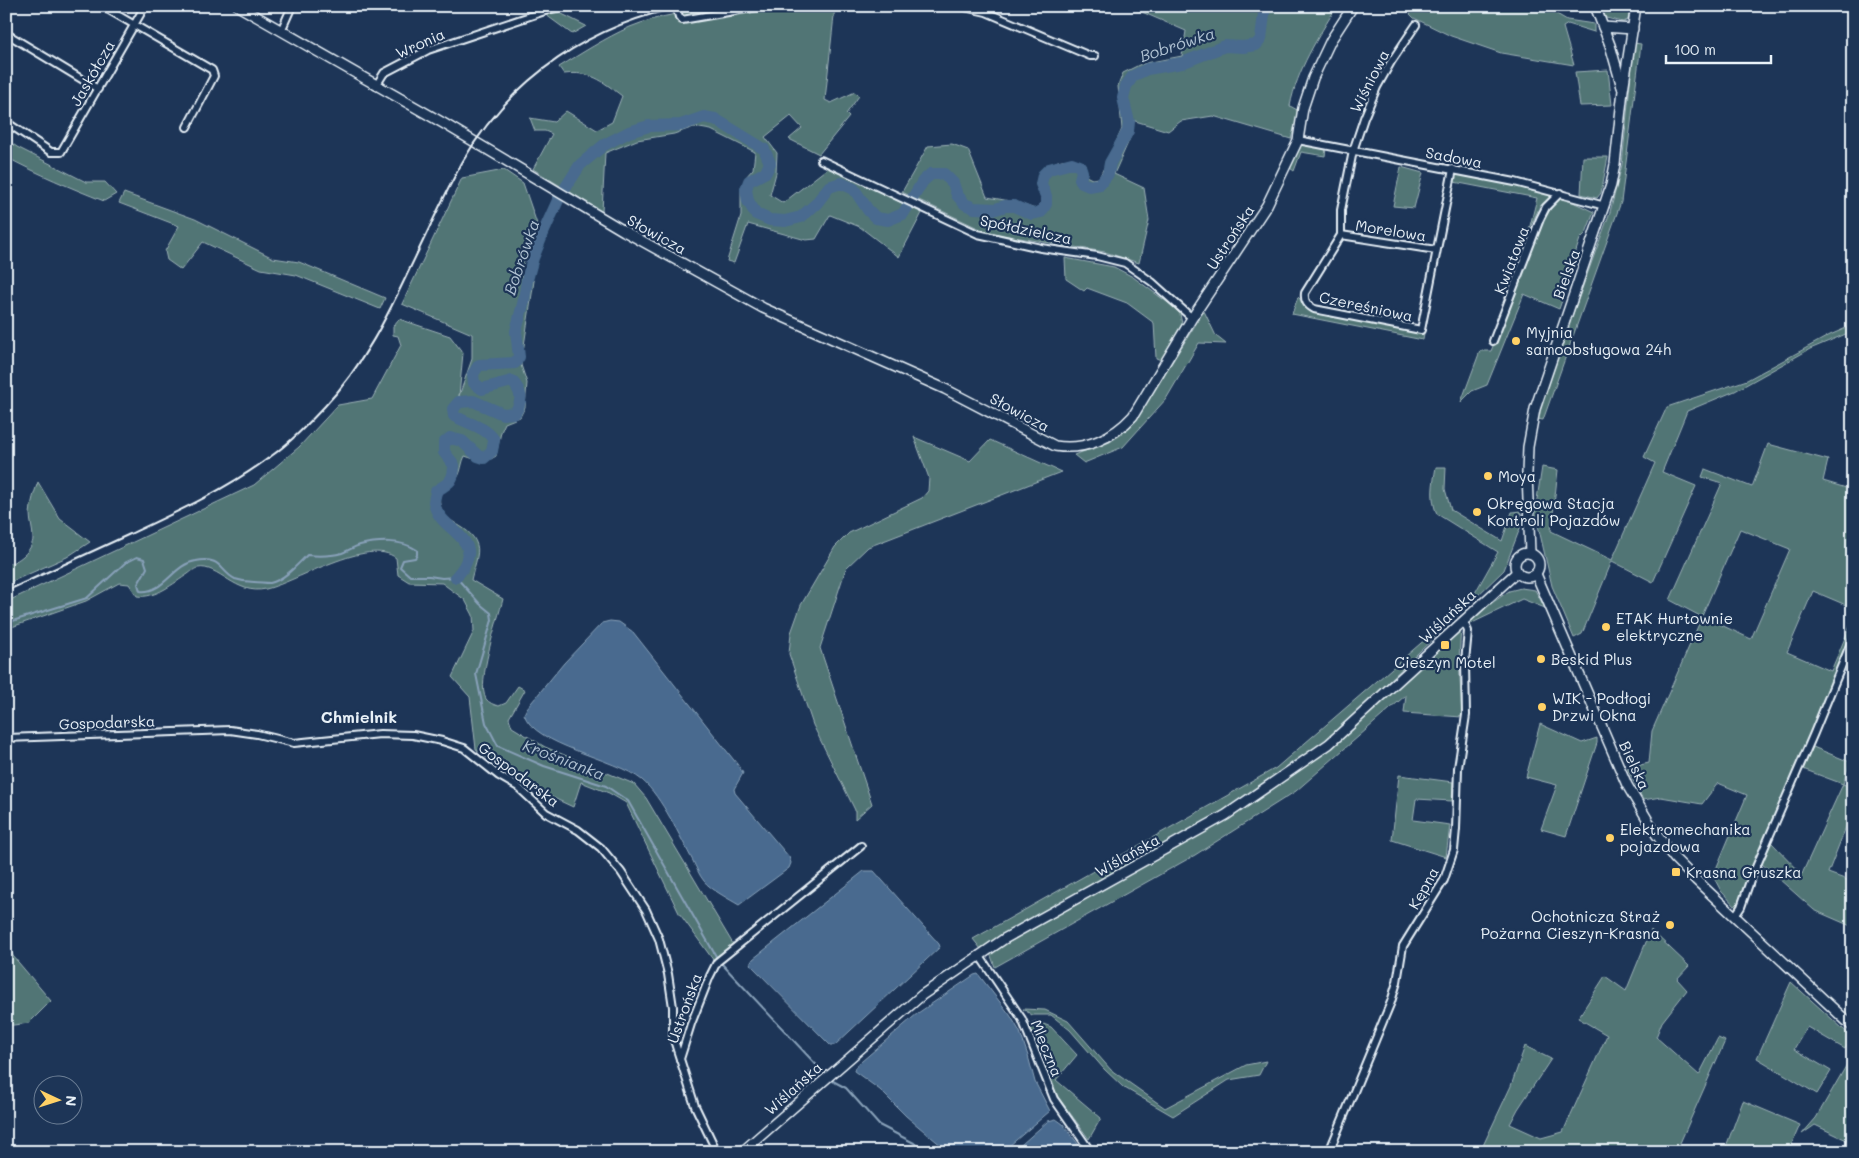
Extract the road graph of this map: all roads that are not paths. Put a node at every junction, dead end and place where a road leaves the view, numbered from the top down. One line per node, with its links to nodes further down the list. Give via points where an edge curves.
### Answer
1 (102, 6): 14 (street)
2 (145, 6): 14 (street, Jaskółcza)
3 (238, 6): 18 (street, Słowicza)
4 (292, 6): 18 (street)
5 (566, 6): 21 (street, Wronia, via 551,8 428,50 384,73)
6 (676, 6): 7 (street, via 682,20)
7 (764, 6)
8 (920, 6): 9 (street)
9 (944, 6)
10 (960, 6): 20 (street, via 986,12)
11 (1353, 6): 26 (street, Ustrońska, via 1330,40 1313,78)
12 (1595, 6): 16 (street, Bielska)
13 (1636, 6): 17 (street)
14 (134, 25): 22 (street, Jaskółcza); 25 (street, via 212,70 214,76)
15 (1416, 25): 27 (street, Wiśniowa, via 1377,86)
16 (1603, 26): 17 (street); 23 (street, Bielska)
17 (1633, 29): 23 (street)
18 (281, 31): 21 (street, Słowicza)
19 (7, 34): 22 (street)
20 (1095, 56)
21 (376, 86): 36 (street, Słowicza, via 763,308 945,389 1055,446)
22 (98, 89): 24 (street, Jaskółcza, via 61,152 50,152)
23 (1623, 90): 31 (street, Bielska, via 1615,164)
24 (6, 122)
25 (188, 127)
26 (1298, 140): 27 (street, Sadowa); 34 (street, Ustrońska, via 1267,206)
27 (1354, 151): 29 (street, Sadowa); 32 (street, via 1341,210)
28 (820, 160): 34 (street, Spółdzielcza, via 978,234 1125,263)
29 (1453, 169): 30 (street, Sadowa); 33 (street, Czereśniowa)
30 (1560, 193): 31 (street, Sadowa); 35 (street, Kwiatowa, via 1546,207 1540,219)
31 (1605, 206): 37 (street, Bielska, via 1534,409 1526,473)
32 (1341, 235): 33 (street, Morelowa); 33 (street, Czereśniowa, via 1305,293 1310,307 1421,330)
33 (1436, 250)
34 (1192, 318): 36 (street, Ustrońska, via 1133,416 1117,431)
35 (1493, 341)
36 (1081, 447)
37 (1530, 553): 38 (street, via 1522,554 1516,560); 39 (street, via 1540,567)
38 (1517, 572): 39 (street, via 1526,578); 40 (street, Wiślańska)
39 (1536, 574): 44 (street, Bielska, via 1627,785 1645,816 1675,859)
40 (1463, 620): 45 (street, Wiślańska, via 1329,744 1226,815); 51 (street, Kępna, via 1468,631 1466,715 1458,768 1454,850 1444,880 1404,946 1391,1002)
41 (1853, 638): 44 (street)
42 (6, 738): 47 (street, Gospodarska, via 230,730 294,743 380,734 413,735 464,748 518,787 546,813 578,830 601,848 621,872 646,910 659,939 674,1007 673,1037)
43 (861, 846): 47 (street, Ustrońska, via 720,960 710,976)
44 (1736, 916): 46 (street, Bielska)
45 (980, 954): 49 (street, Wiślańska, via 922,995); 50 (street, Mleczna, via 1022,1019 1054,1099)
46 (1853, 1027)
47 (680, 1059): 48 (street, Ustrońska, via 695,1106)
48 (717, 1152)
49 (742, 1152)
50 (1091, 1152)
51 (1329, 1152)

